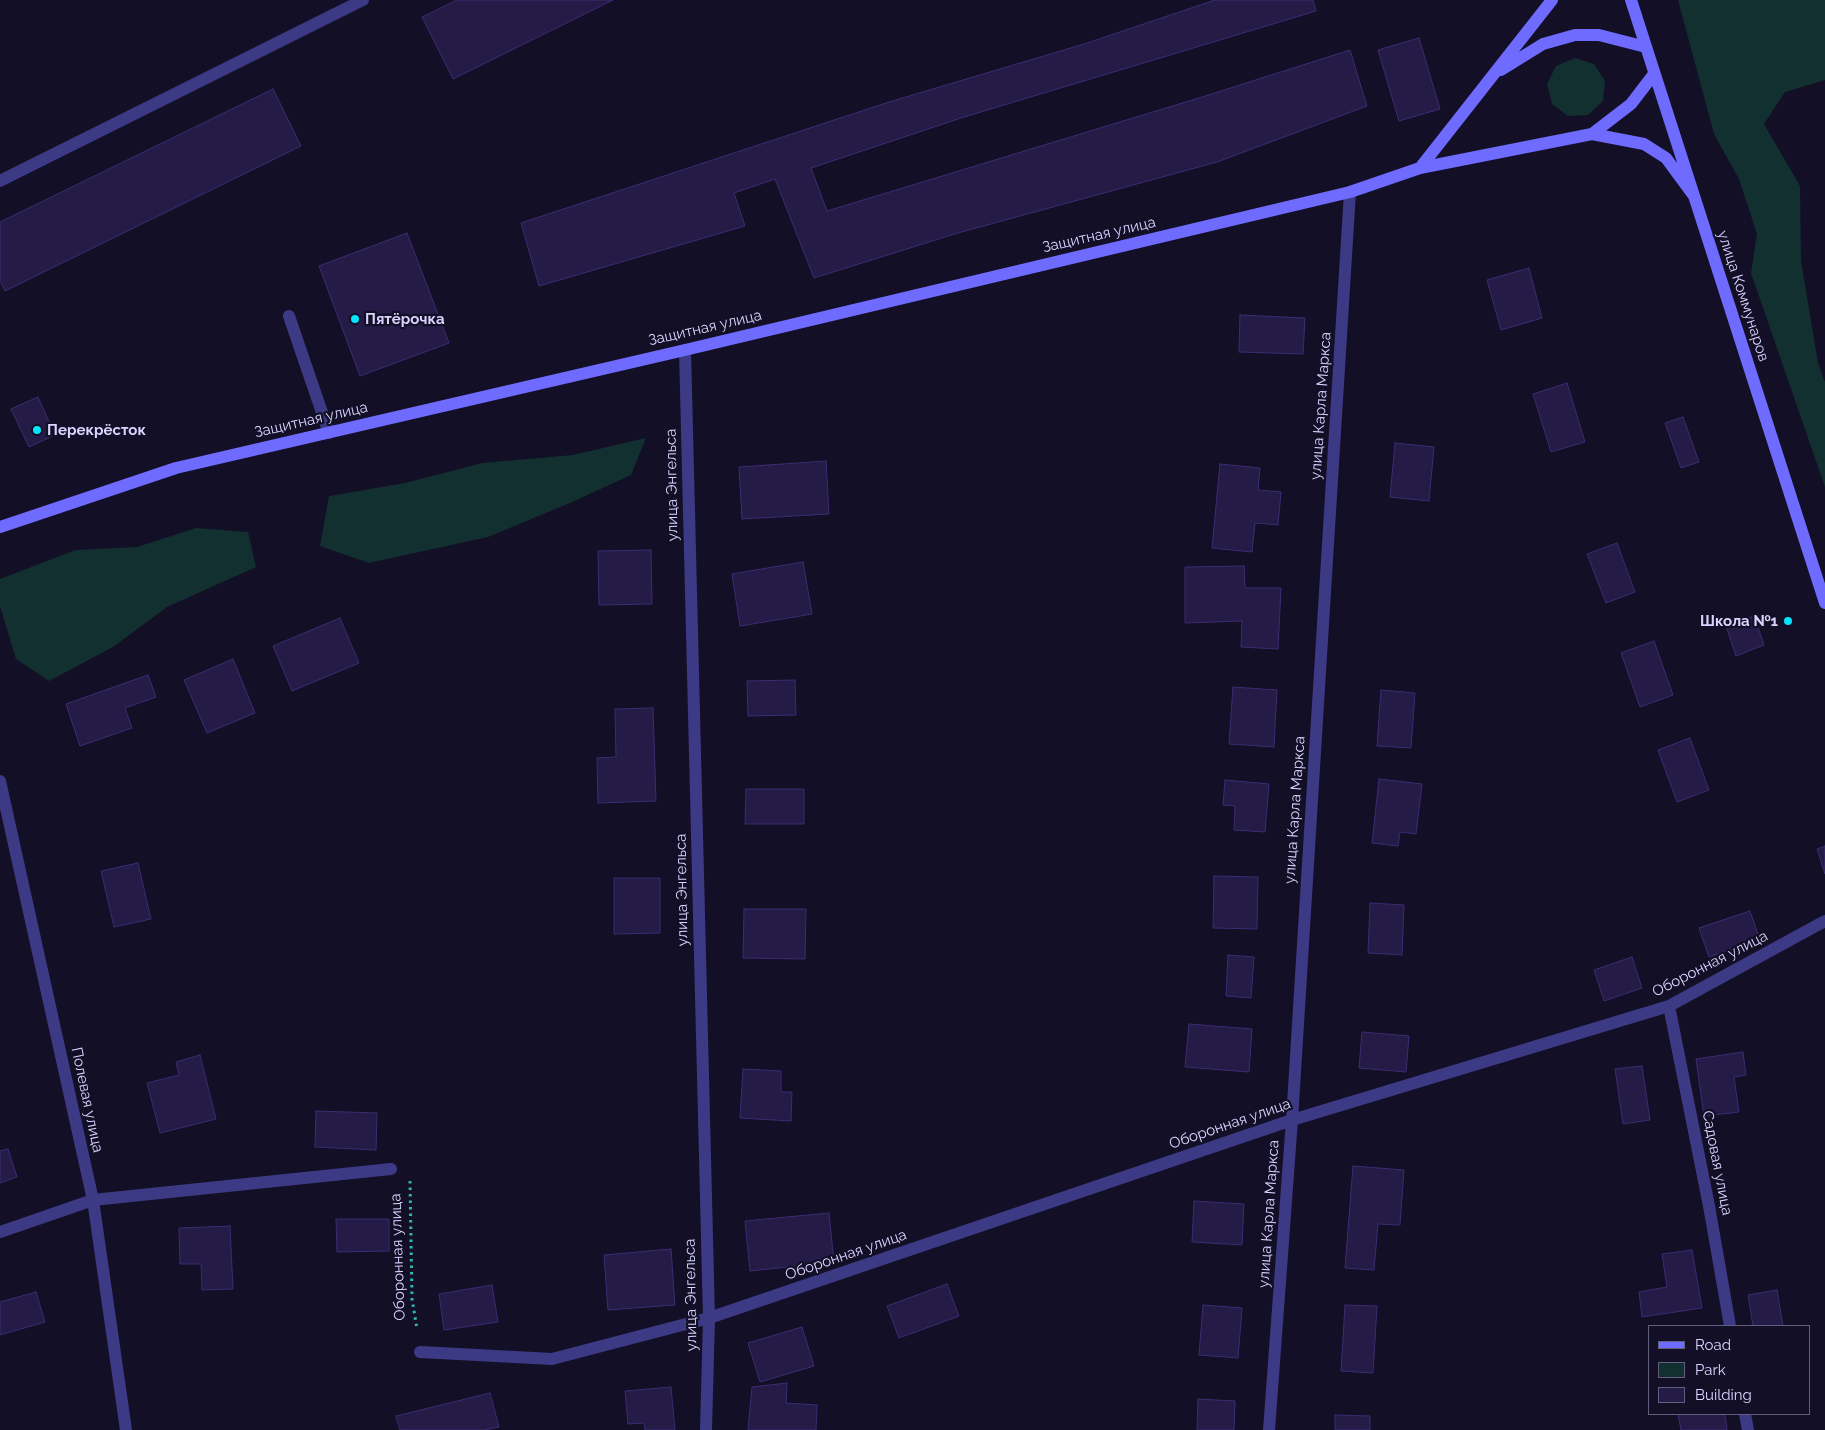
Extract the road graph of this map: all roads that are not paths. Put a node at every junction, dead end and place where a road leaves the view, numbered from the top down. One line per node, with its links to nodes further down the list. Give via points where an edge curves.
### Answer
1 (363, 0): 9 (street)
2 (1552, 0): 6 (street)
3 (1630, 0): 4 (street, улица Коммунаров)
4 (1646, 47): 5 (street, улица Коммунаров); 6 (street, via 1599,35 1575,35 1543,44)
5 (1654, 74): 7 (street, via 1630,104); 11 (street, улица Коммунаров)
6 (1492, 76): 8 (street)
7 (1592, 134): 8 (street, Защитная улица); 11 (street, via 1644,144 1666,158)
8 (1420, 168): 10 (street, Защитная улица)
9 (0, 181)
10 (1350, 192): 13 (street, Защитная улица); 20 (street, улица Карла Маркса)
11 (1694, 196): 16 (street, улица Коммунаров)
12 (289, 316): 14 (street)
13 (685, 350): 14 (street, Защитная улица); 24 (street, улица Энгельса)
14 (329, 433): 15 (street, Защитная улица, via 176,468)
15 (0, 527)
16 (1825, 603)
17 (0, 781): 22 (street, Полевая улица)
18 (1825, 922): 19 (street, Оборонная улица)
19 (1670, 1006): 20 (street, Оборонная улица); 25 (street, Садовая улица)
20 (1292, 1120): 24 (street, Оборонная улица); 30 (street, улица Карла Маркса)
21 (391, 1169): 22 (street)
22 (93, 1200): 23 (street); 28 (street, Полевая улица)
23 (0, 1232)
24 (709, 1318): 26 (street, Оборонная улица, via 552,1359); 29 (street, улица Энгельса)
25 (1730, 1325)
26 (420, 1352)
27 (1745, 1415): 31 (street)
28 (126, 1430)
29 (706, 1430)
30 (1269, 1430)
31 (1748, 1430)

